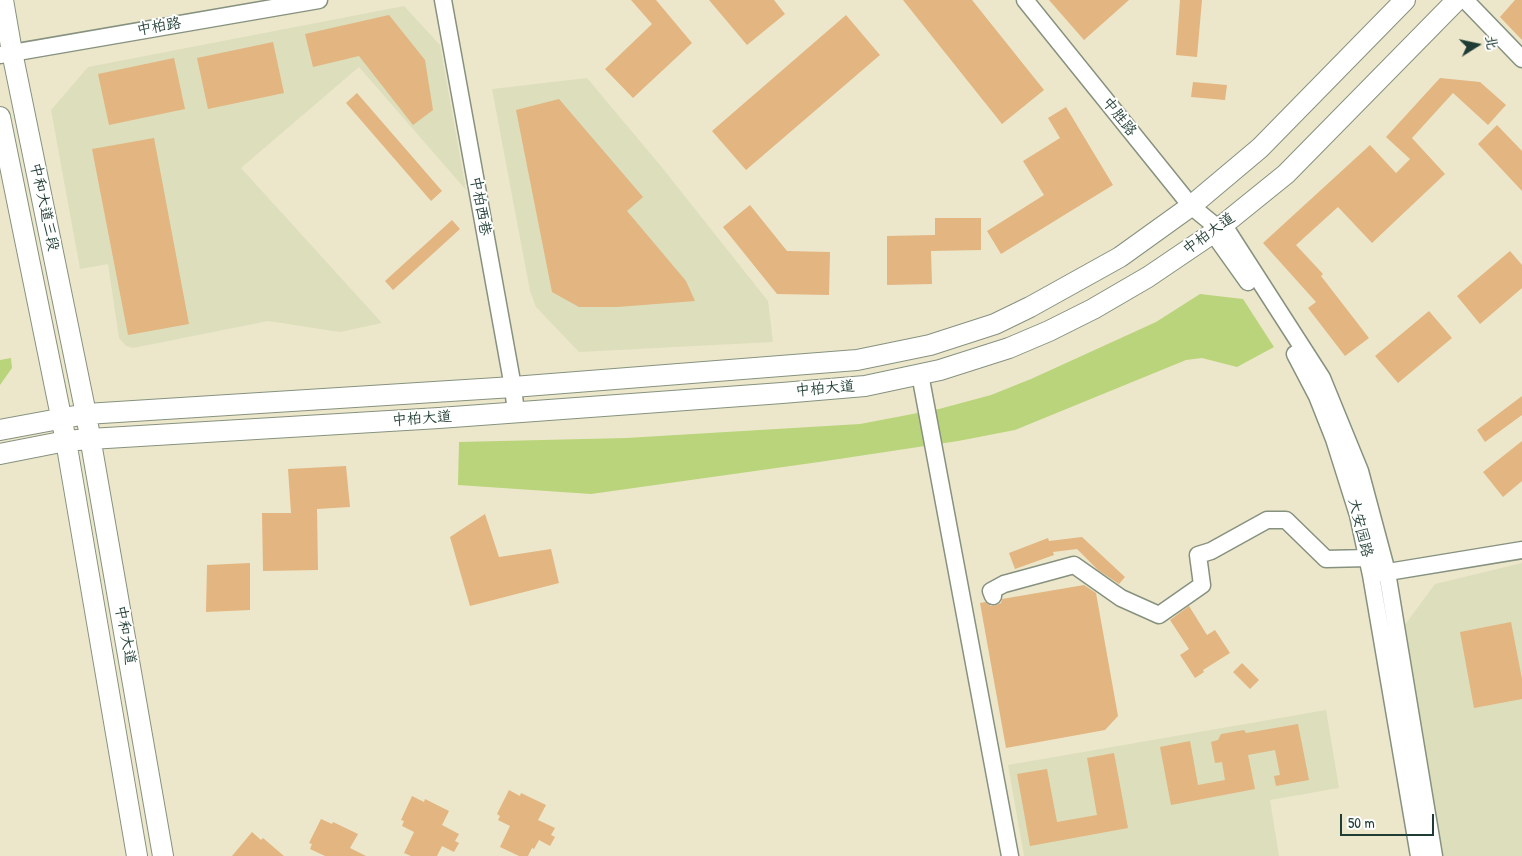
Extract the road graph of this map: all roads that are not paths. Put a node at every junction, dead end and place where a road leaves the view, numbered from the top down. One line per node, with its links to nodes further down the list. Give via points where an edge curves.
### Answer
1 (3, 0): 8 (main road, 中和大道三段)
2 (319, 0): 8 (street, 中柏路)
3 (443, 0): 14 (street, 中柏西巷)
4 (1025, 0): 11 (street, 中胜路)
5 (1405, 0): 11 (main road, 中柏大道, via 1260,148)
6 (1457, 0): 12 (main road, 中柏大道, via 1286,174)
7 (1465, 0): 9 (street)
8 (6, 54): 16 (main road, 中和大道三段)
9 (1522, 59)
10 (0, 117): 17 (main road, 中和大道三段)
11 (1191, 206): 12 (street, 中胜路); 14 (main road, 中柏大道, via 1120,257 1030,307 996,324 930,345 857,360)
12 (1218, 228): 13 (main road, 中柏大道, via 1148,277 1049,331 1009,348); 23 (street, 大安园路, via 1272,314 1317,396 1358,515); 24 (street, via 1322,378 1360,471)
13 (920, 374): 15 (main road, 中柏大道, via 865,386); 28 (street)
14 (513, 387): 15 (street, 中柏西巷); 16 (main road, 中柏大道)
15 (516, 413): 19 (main road, 中柏大道)
16 (86, 414): 17 (main road, 中柏大道); 19 (main road, 中和大道)
17 (61, 419): 18 (main road, 中柏大道); 20 (main road, 中和大道三段)
18 (0, 430)
19 (90, 439): 20 (main road, 中柏大道); 27 (main road, 中和大道)
20 (66, 441): 21 (main road, 中柏大道); 26 (main road, 中和大道)
21 (0, 454)
22 (1522, 550): 24 (street)
23 (1368, 558): 24 (street, 大安园路); 25 (street, via 1326,559 1286,520 1267,520 1198,555 1202,585 1159,615 1121,598 1074,565 1004,584 991,590)
24 (1379, 573): 29 (street, 大安园路); 30 (street)
25 (993, 596)
26 (137, 856)
27 (163, 856)
28 (1010, 856)
29 (1419, 856)
30 (1434, 856)

